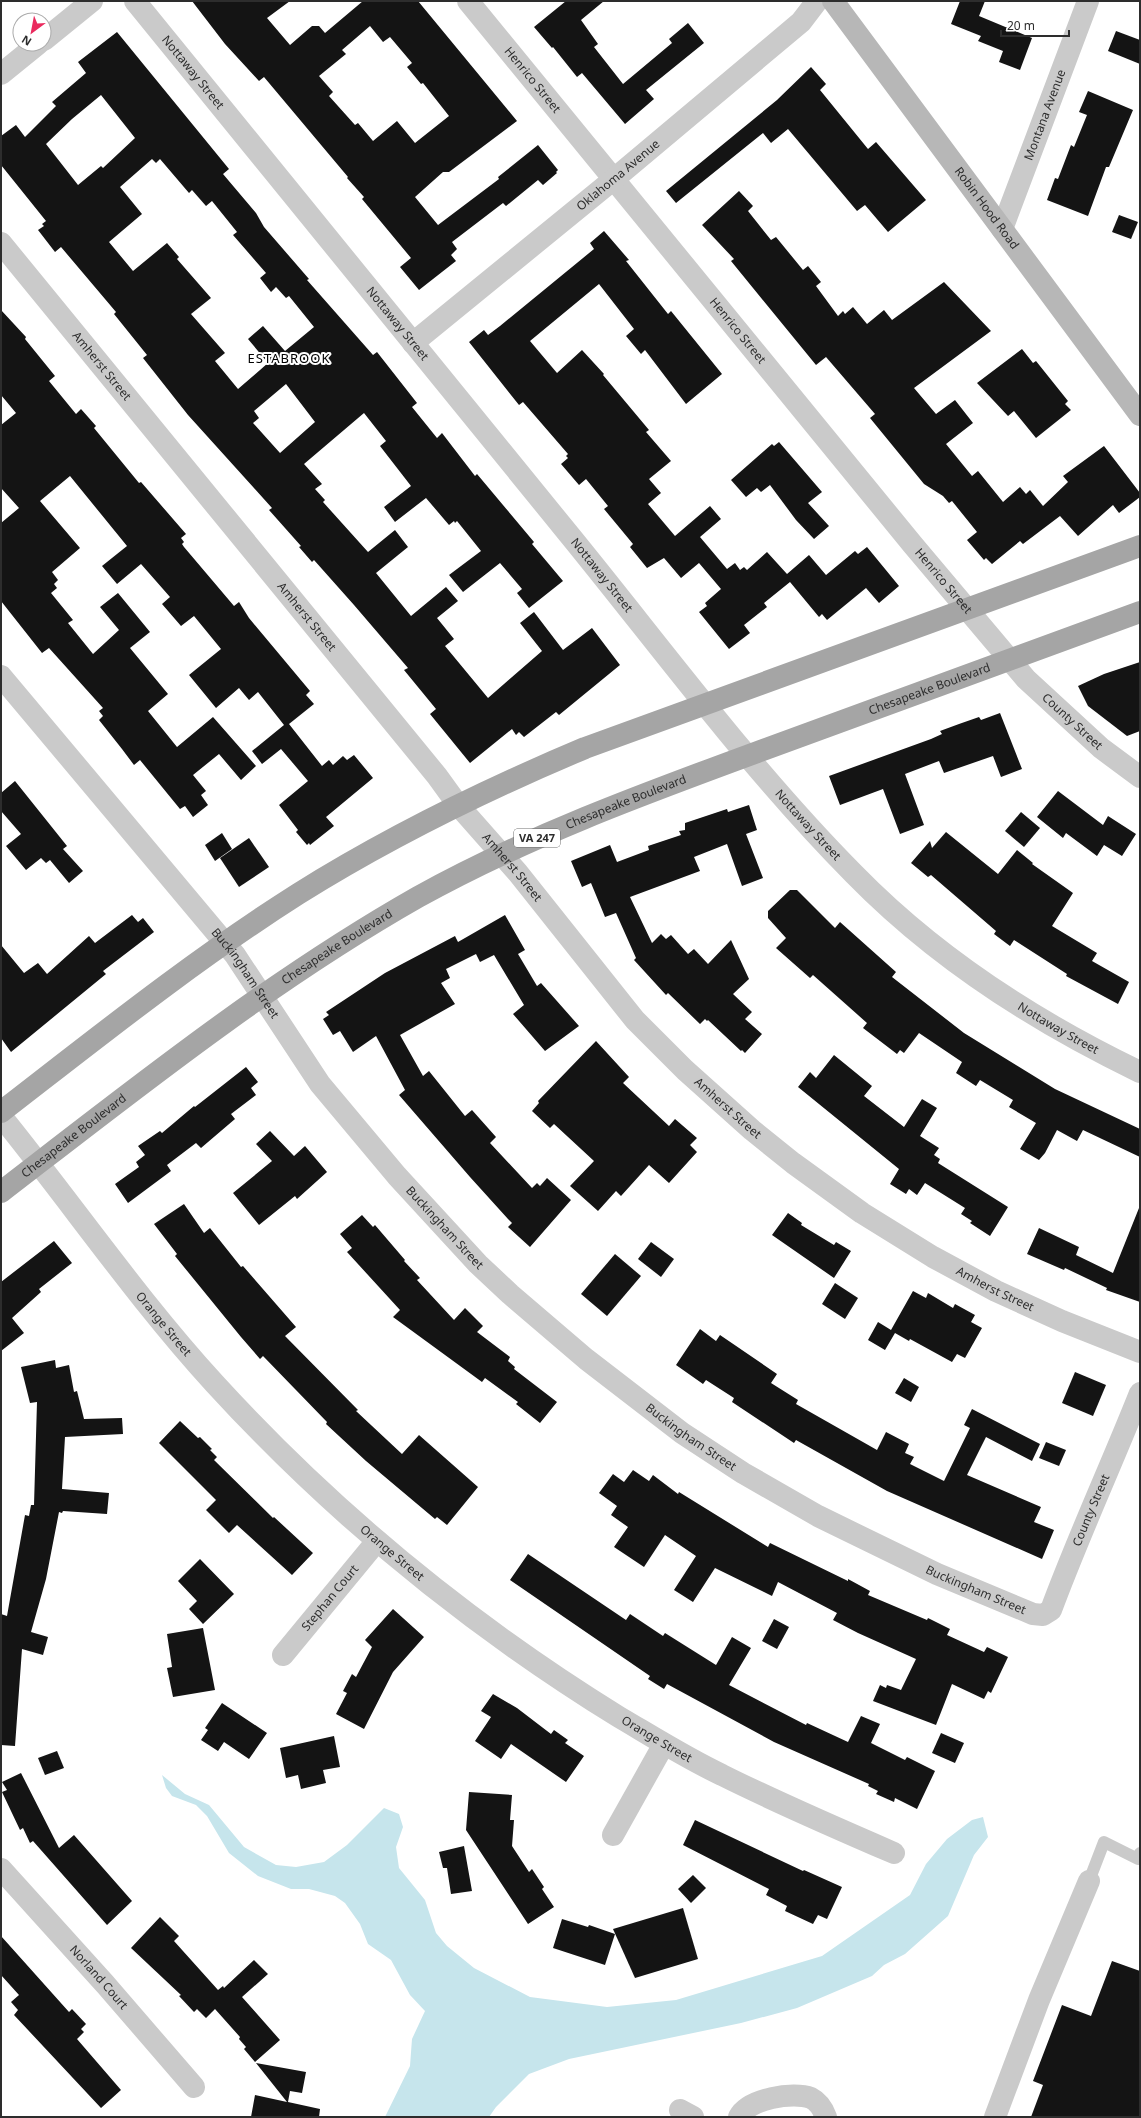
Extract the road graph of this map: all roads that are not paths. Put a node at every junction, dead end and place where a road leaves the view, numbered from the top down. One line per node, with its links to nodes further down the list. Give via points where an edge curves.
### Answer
1 (92, 1): 7 (street)
2 (135, 1): 13 (street, Nottaway Street)
3 (468, 1): 10 (street, Henrico Street)
4 (817, 1): 10 (street, Oklahoma Avenue, via 801,22)
5 (833, 1): 11 (street, Robin Hood Road)
6 (1088, 1): 11 (street, Montana Avenue)
7 (52, 34)
8 (28, 52): 9 (street)
9 (1, 74)
10 (614, 179): 13 (street, Oklahoma Avenue); 16 (street, Henrico Street)
11 (1002, 230): 14 (street, Robin Hood Road)
12 (1, 243): 23 (street, Amherst Street)
13 (412, 343): 20 (street, Nottaway Street, via 605,577)
14 (1140, 415)
15 (1140, 546): 16 (main road)
16 (967, 608): 18 (street, Henrico Street); 20 (main road)
17 (1140, 612): 18 (main road, Chesapeake Boulevard / VA 247)
18 (1010, 660): 21 (main road, Chesapeake Boulevard / VA 247); 22 (street, County Street, via 1034,688 1100,748)
19 (1, 676): 25 (street, Buckingham Street)
20 (704, 703): 21 (street, Nottaway Street); 23 (main road, via 585,748 508,780)
21 (748, 756): 24 (main road, Chesapeake Boulevard / VA 247, via 612,806); 27 (street, Nottaway Street, via 854,875 906,922 1024,1009 1090,1048)
22 (1140, 777)
23 (458, 805): 24 (street, Amherst Street); 25 (main road, via 366,853)
24 (500, 855): 26 (main road, Chesapeake Boulevard / VA 247, via 418,897); 32 (street, Amherst Street, via 635,1020 685,1070 793,1163 862,1213 933,1257 1029,1306)
25 (225, 943): 26 (street, Buckingham Street); 28 (main road, via 127,1014)
26 (262, 995): 30 (main road, Chesapeake Boulevard / VA 247); 35 (street, Buckingham Street, via 320,1084 397,1176 483,1269 586,1359 682,1433 743,1473 818,1516 937,1574)
27 (1140, 1072)
28 (1, 1112)
29 (1, 1116): 30 (street, Orange Street)
30 (39, 1163): 31 (main road, Chesapeake Boulevard / VA 247); 34 (street, Orange Street, via 151,1309 215,1383 292,1462)
31 (1, 1192)
32 (1140, 1352)
33 (1140, 1393): 35 (street, County Street, via 1114,1461 1073,1550 1051,1610 1043,1614)
34 (378, 1541): 36 (street, Stephan Court); 37 (street, Orange Street, via 427,1584 509,1645 577,1691)
35 (1033, 1614)
36 (283, 1655)
37 (664, 1744): 38 (street); 39 (street, Orange Street, via 816,1820)
38 (613, 1835)
39 (894, 1852)
40 (1140, 1853): 42 (lane, via 1138,1858 1104,1842)
41 (1, 1869): 43 (street, Norland Court)
42 (1089, 1881): 46 (street, via 1039,2000)
43 (194, 2087)
44 (739, 2117): 45 (street, via 752,2104 762,2100 802,2096 812,2098 822,2107)
45 (826, 2117)
46 (995, 2117)

